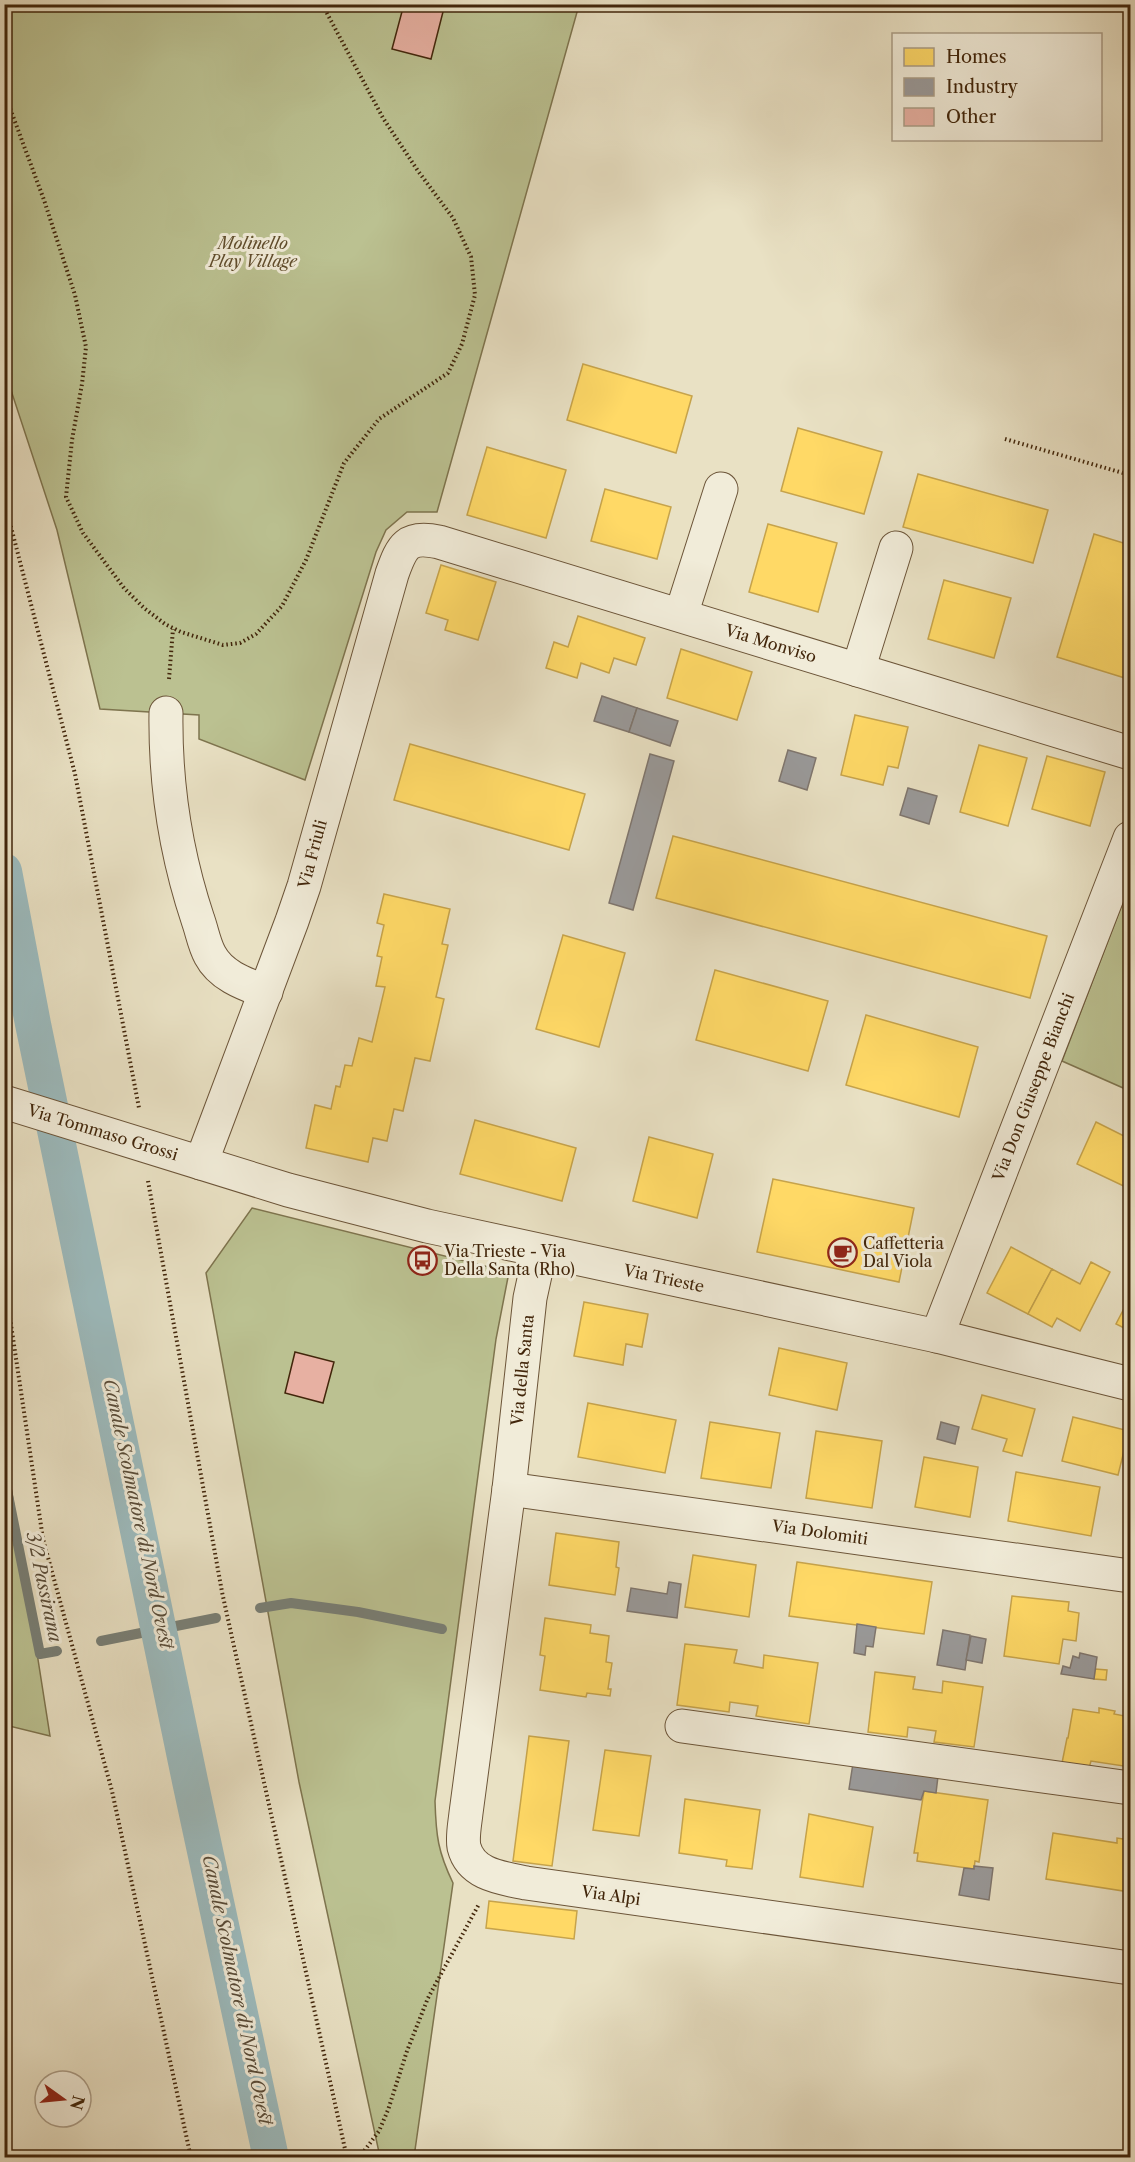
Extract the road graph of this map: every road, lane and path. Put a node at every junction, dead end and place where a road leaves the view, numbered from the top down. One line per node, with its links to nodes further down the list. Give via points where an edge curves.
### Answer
1 (322, 4): 10 (path, via 383,118 453,218 471,257 475,295 462,344 448,373 379,420 344,463 306,560 282,606 256,634 240,643 223,645)
2 (4, 92): 10 (path, via 75,296 86,347 66,497 84,533 124,588)
3 (1005, 439): 4 (path)
4 (1131, 475)
5 (721, 489): 9 (street)
6 (4, 500): 17 (path, via 75,774 130,1051)
7 (410, 542): 9 (street, Via Monviso, via 423,538 439,542); 15 (street, Via Friuli, via 401,550 392,574 304,886)
8 (896, 549): 11 (street)
9 (681, 615): 11 (street, Via Monviso)
10 (173, 629): 12 (path)
11 (858, 670): 13 (street, Via Monviso)
12 (166, 713): 15 (street, via 165,751 187,888 210,955 231,976)
13 (1131, 753)
14 (1131, 838): 21 (street, Via Don Giuseppe Bianchi)
15 (266, 992): 18 (street, Via Friuli)
16 (4, 1102): 17 (street, Via Tommaso Grossi)
17 (136, 1144): 18 (street, Via Tommaso Grossi); 30 (path, via 147,1176 222,1592)
18 (201, 1163): 19 (street, Via Trieste, via 374,1213)
19 (540, 1252): 21 (street, Via Trieste); 23 (street, Via della Santa, via 530,1298)
20 (4, 1278): 29 (path, via 43,1539 112,1791)
21 (937, 1336): 22 (street, Via Trieste)
22 (1131, 1384)
23 (509, 1489): 24 (street, Via Dolomiti); 27 (street, Via Alpi, via 464,1845 470,1863)
24 (1131, 1576)
25 (682, 1726): 26 (street)
26 (1131, 1788)
27 (492, 1876): 28 (street, Via Alpi); 31 (path, via 429,1998 379,2131)
28 (1131, 1968)
29 (191, 2157)
30 (347, 2157)
31 (358, 2157)

